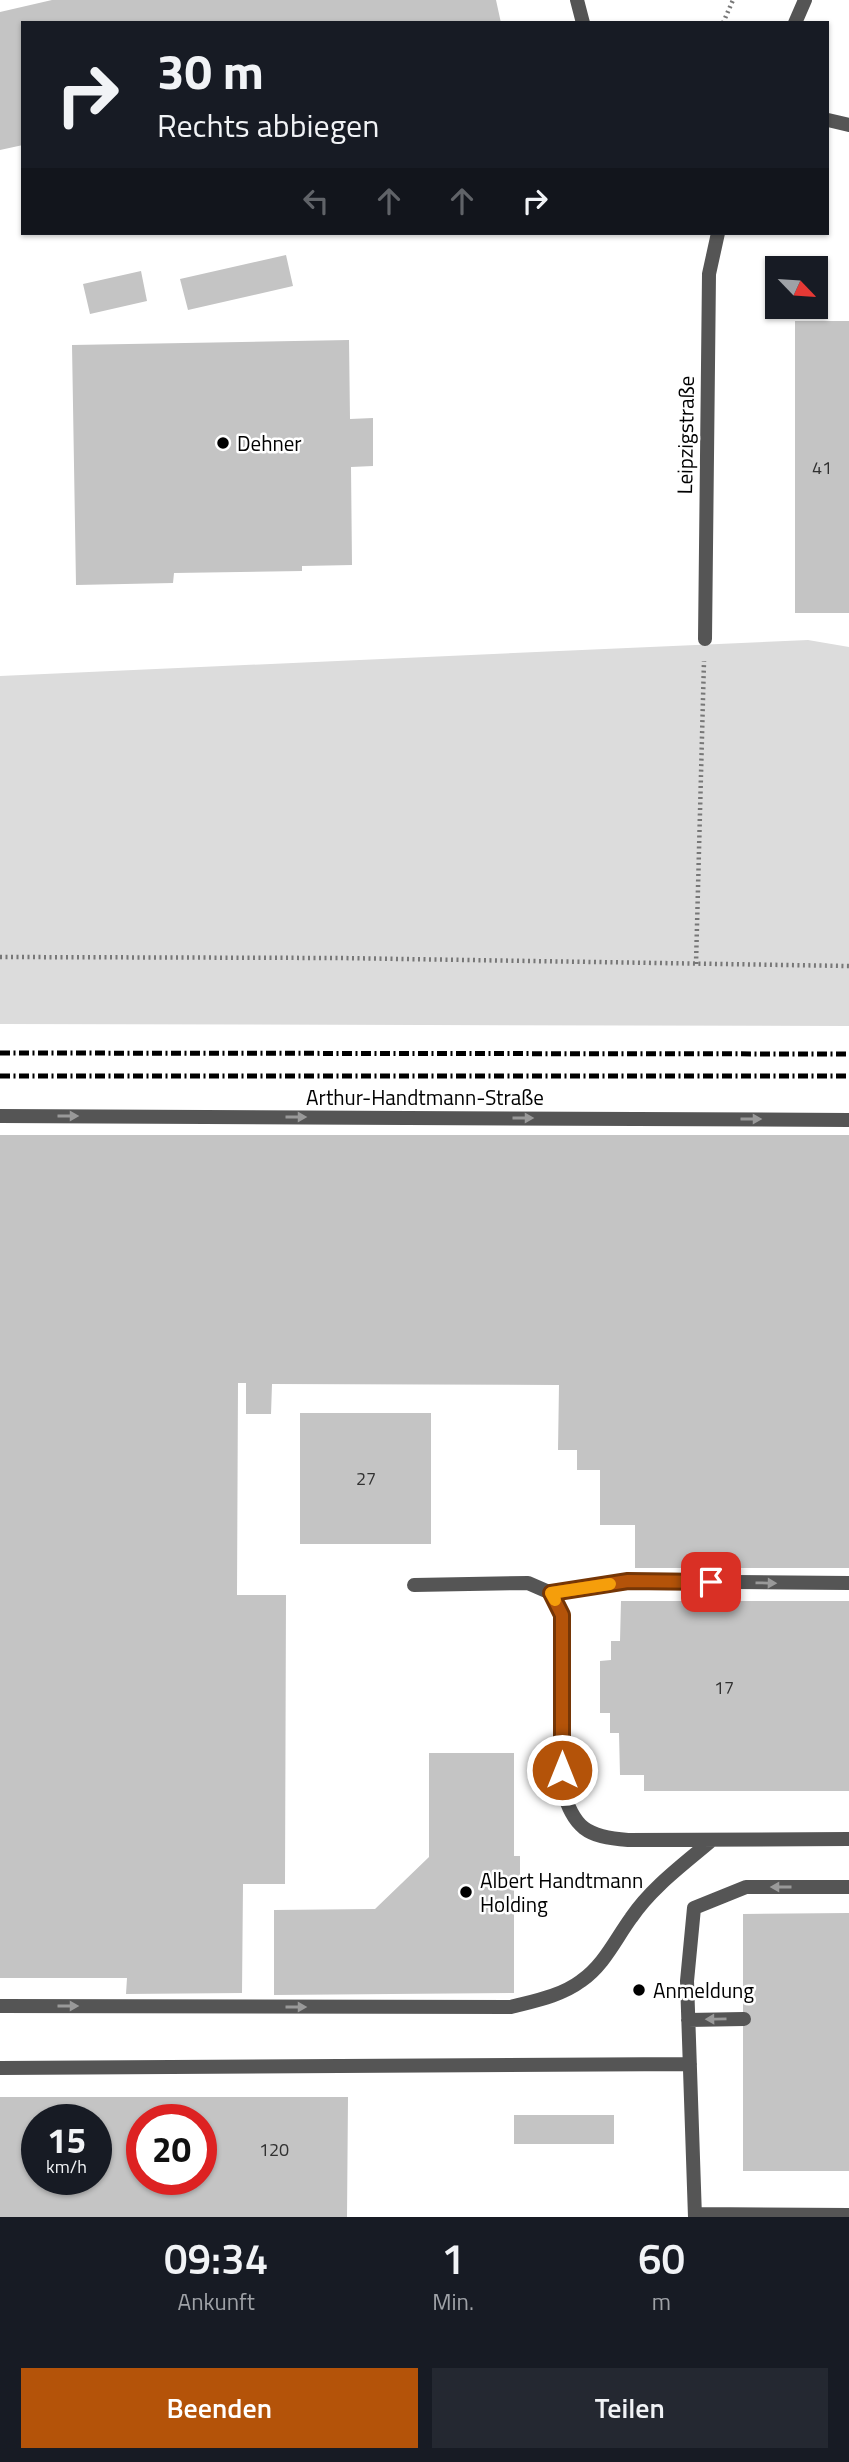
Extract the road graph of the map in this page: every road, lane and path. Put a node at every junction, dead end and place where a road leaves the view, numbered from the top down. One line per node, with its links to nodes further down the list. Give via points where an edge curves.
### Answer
1 (577, 0): 4 (street)
2 (733, 0): 5 (path)
3 (805, 0): 6 (street)
4 (582, 21)
5 (724, 21)
6 (796, 21)
7 (718, 235): 8 (street, Leipzigstraße, via 709,274)
8 (705, 639): 10 (path)
9 (0, 957): 10 (path)
10 (696, 964): 11 (path)
11 (849, 966)
12 (0, 1116): 13 (street, Arthur-Handtmann-Straße, one-way to 13)
13 (849, 1120)
14 (849, 1583): 16 (street, one-way to 14, via 628,1581)
15 (414, 1585): 16 (street, via 528,1583)
16 (551, 1593): 18 (street, via 562,1615 562,1788 570,1816 607,1839)
17 (849, 1839): 18 (street)
18 (712, 1840): 20 (street, one-way to 18, via 511,2007 547,1998 581,1982 610,1953 631,1917 663,1881)
19 (849, 1887): 22 (street, one-way to 22, via 746,1886 694,1908)
20 (0, 2006)
21 (744, 2019): 22 (street, one-way to 22)
22 (688, 2020): 23 (street)
23 (690, 2064): 24 (street); 26 (street)
24 (0, 2068)
25 (849, 2215): 26 (street)
26 (695, 2216)

